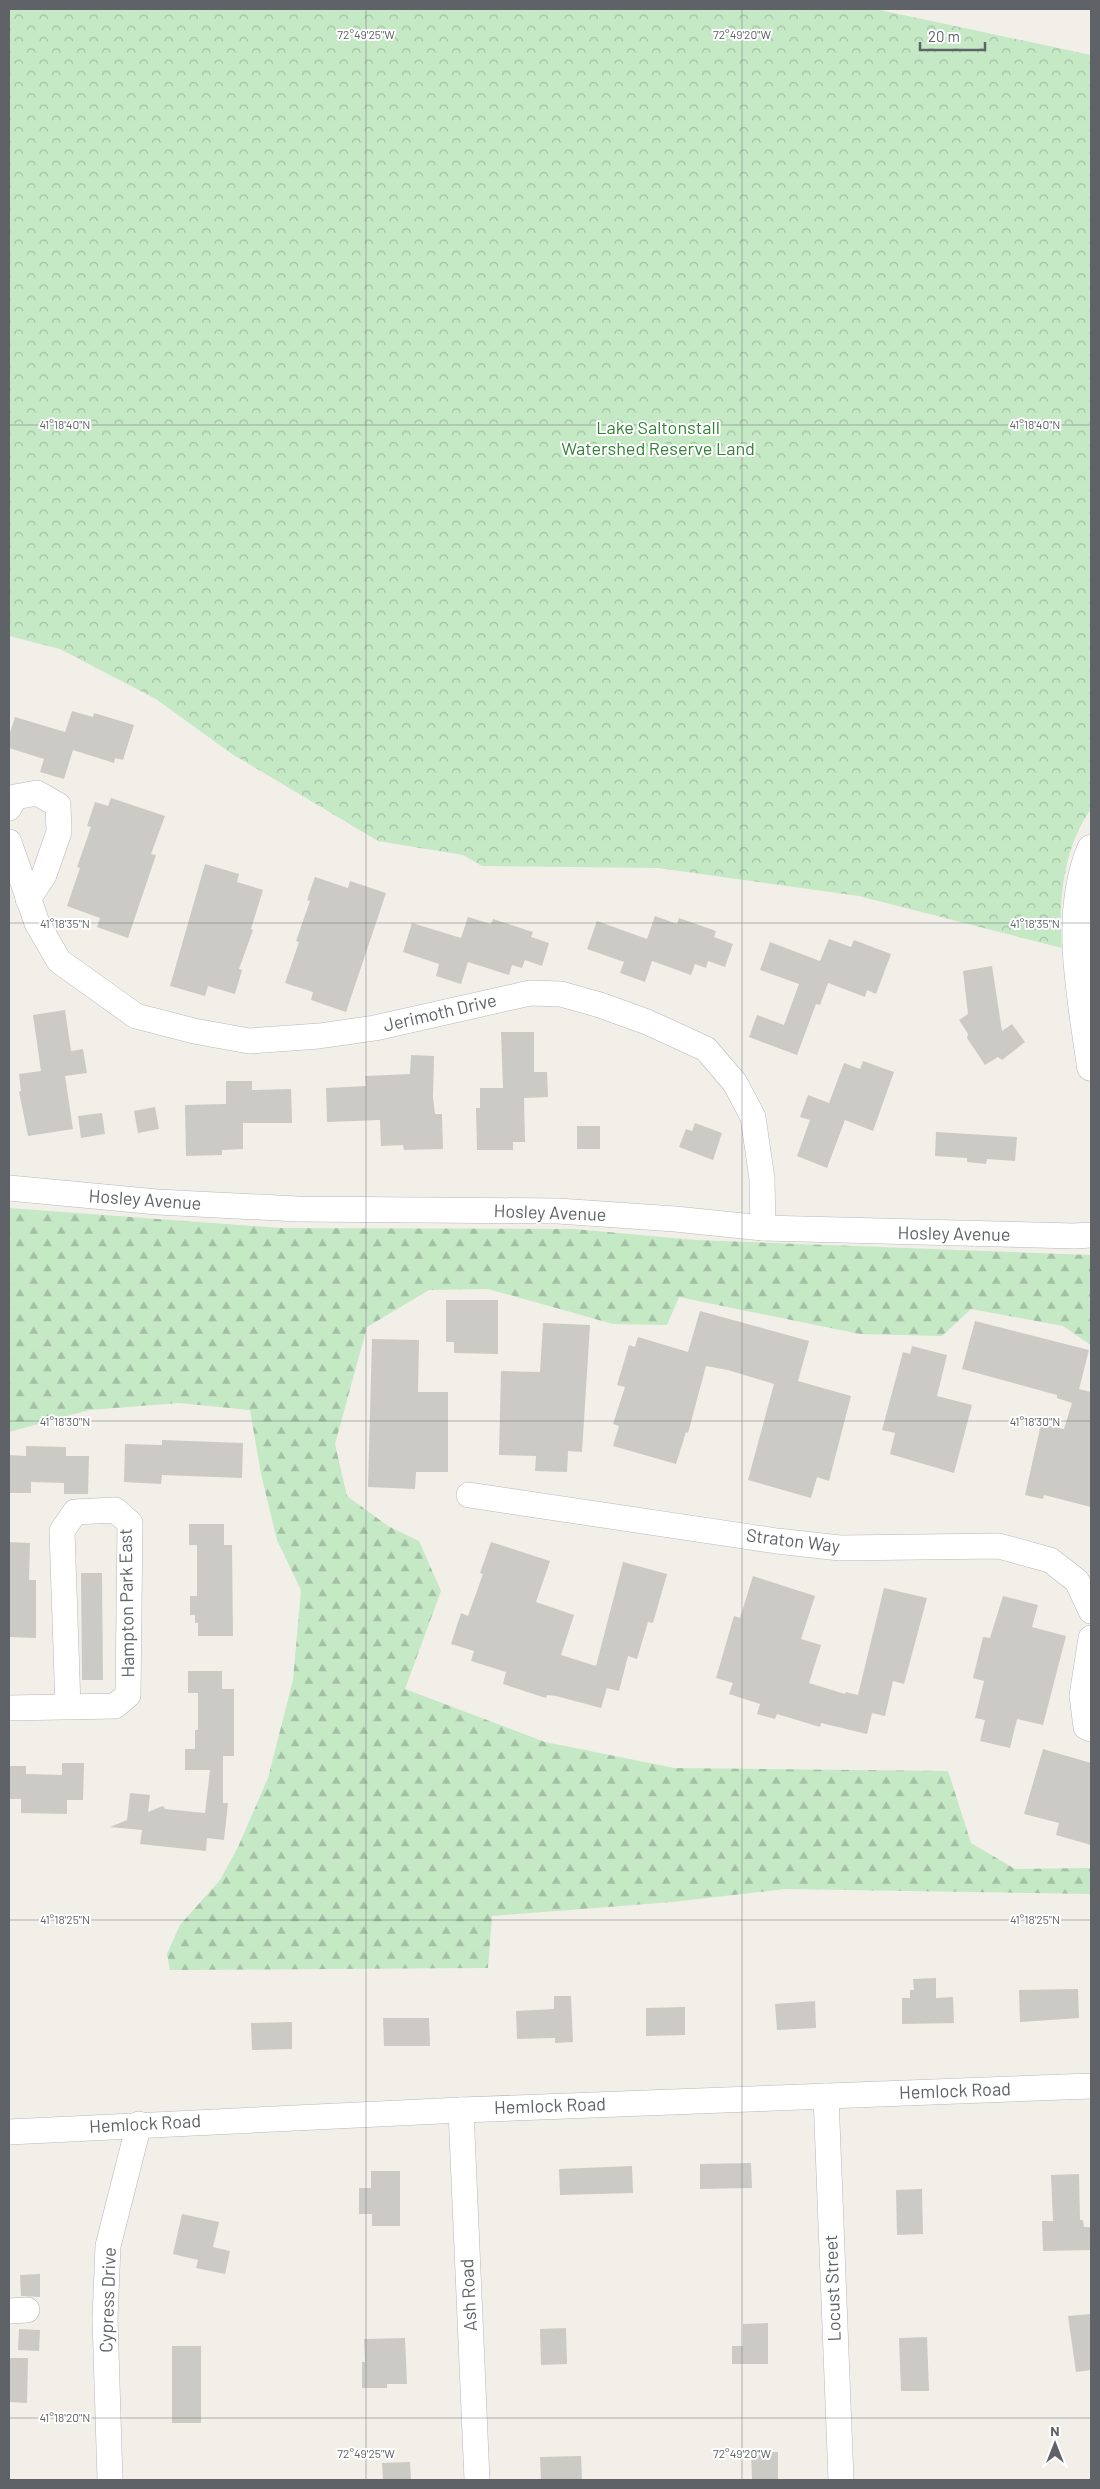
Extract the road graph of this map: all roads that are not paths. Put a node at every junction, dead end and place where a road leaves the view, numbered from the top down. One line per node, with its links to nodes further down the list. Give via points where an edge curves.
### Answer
1 (9, 808): 4 (street, via 15,797 36,793 58,804 59,832 44,875)
2 (9, 842): 4 (street, Jerimoth Drive)
3 (1091, 849): 5 (main road, via 1080,891 1077,926)
4 (28, 898): 8 (street, Jerimoth Drive, via 37,923 59,961 136,1016 194,1030 249,1041 319,1036 375,1028 530,993 561,994 647,1022 706,1049 735,1083 753,1117 762,1179)
5 (1088, 1017): 6 (main road)
6 (1091, 1067)
7 (9, 1188): 8 (street, Hosley Avenue, via 157,1202 298,1209 558,1211)
8 (763, 1228): 9 (street, Hosley Avenue)
9 (1091, 1235)
10 (469, 1495): 11 (street, Straton Way, via 840,1548 999,1546 1050,1560 1077,1581)
11 (1091, 1611)
12 (1091, 1638): 15 (street, via 1082,1696 1086,1727)
13 (68, 1707): 13 (street, Hampton Park East, via 115,1706 128,1695 130,1523 115,1510 76,1512 62,1531); 14 (street, Hampton Park East)
14 (9, 1708)
15 (1091, 1729)
16 (1091, 2086): 17 (street, Hemlock Road)
17 (826, 2096): 18 (street, Hemlock Road); 23 (street, Locust Street)
18 (461, 2110): 19 (street, Hemlock Road); 22 (street, Ash Road)
19 (139, 2124): 20 (street, Hemlock Road); 21 (street, Cypress Drive, via 108,2246 105,2319)
20 (9, 2132)
21 (110, 2480)
22 (477, 2480)
23 (841, 2480)

